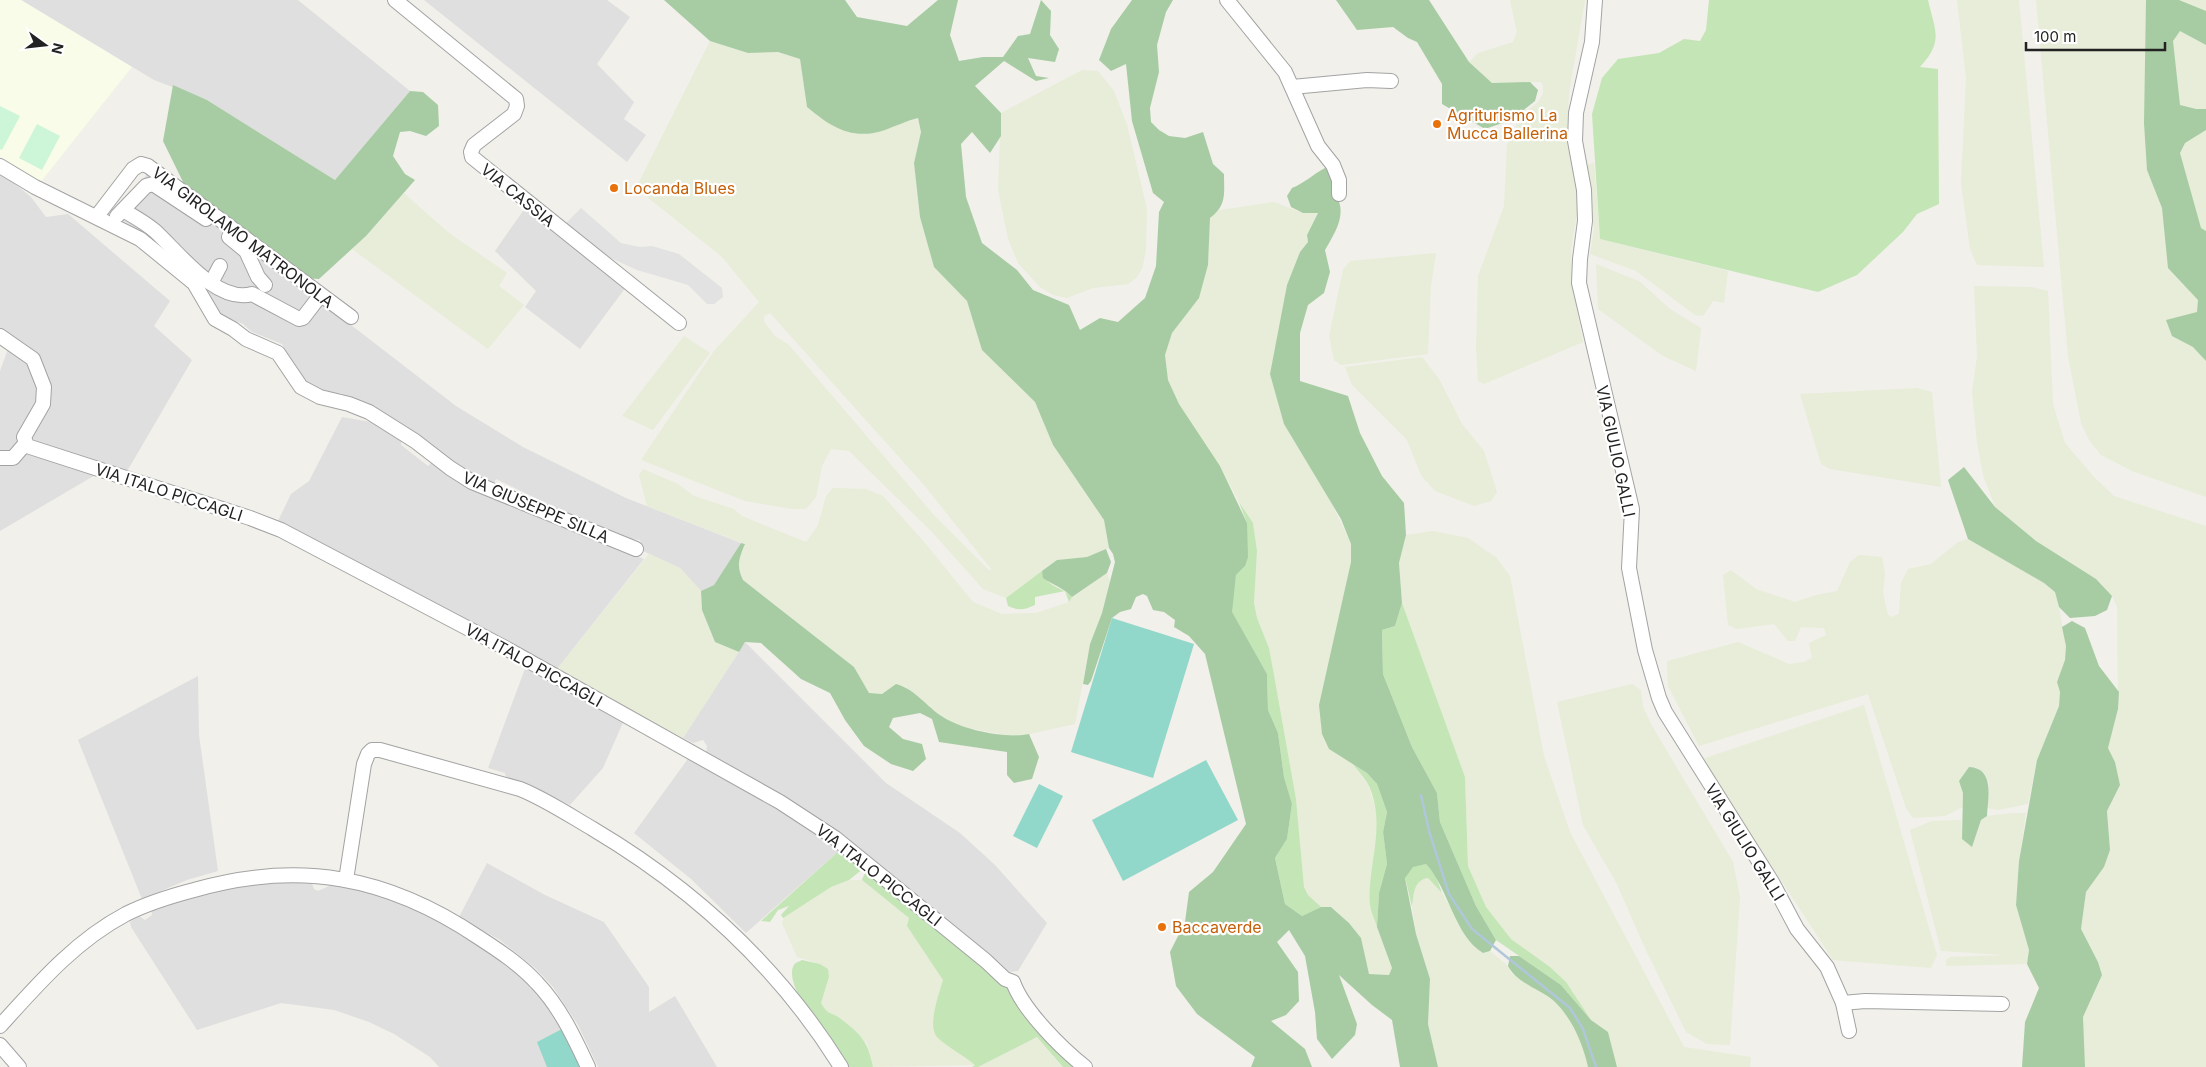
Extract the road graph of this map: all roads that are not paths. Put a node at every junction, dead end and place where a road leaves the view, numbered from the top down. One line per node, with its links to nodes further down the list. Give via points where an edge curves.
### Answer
1 (395, 0): 16 (street, VIA CASSIA, via 516,99 514,114 474,144 472,157)
2 (1227, 0): 5 (street, via 1285,72)
3 (1595, 0): 22 (street, VIA GIULIO GALLI, via 1592,42 1576,113 1585,222 1579,283 1632,509 1630,568 1645,650 1665,712 1797,929 1826,967)
4 (1391, 81): 5 (street)
5 (1292, 87): 7 (street, via 1318,146 1334,166)
6 (0, 166): 9 (street, VIA GIUSEPPE SILLA, via 35,187)
7 (1339, 194)
8 (122, 210): 10 (street); 12 (street, via 153,229); 13 (street, via 146,186 156,184 246,250)
9 (97, 216): 10 (street, VIA GIUSEPPE SILLA); 15 (street, VIA GIROLAMO MATRONOLA, via 133,168 141,164 148,166)
10 (113, 223): 20 (street, VIA GIUSEPPE SILLA, via 144,241 191,281 218,320 249,341 278,353 295,381 305,389 369,412 472,482)
11 (220, 266): 12 (street)
12 (211, 283): 14 (street, via 231,295 252,294 299,319)
13 (265, 285)
14 (316, 301)
15 (351, 317)
16 (679, 324)
17 (0, 336): 18 (street, via 32,359 44,387 43,404 24,435)
18 (25, 444): 19 (street, via 13,458); 30 (street, VIA ITALO PICCAGLI, via 272,526 509,650 754,786 828,833 1005,979 1013,982 1016,991 1049,1034)
19 (0, 458)
20 (636, 549)
21 (346, 880): 24 (street, via 299,875 248,877 152,902 110,923 75,948); 28 (street, via 395,894 435,911 524,970 550,998 566,1022); 29 (street, via 364,764 372,750 526,792 636,856 705,908 756,956 811,1022)
22 (1843, 1003): 23 (street); 25 (street, VIA GIULIO GALLI)
23 (2002, 1004)
24 (0, 1026)
25 (1849, 1031)
26 (0, 1045): 27 (street)
27 (19, 1067)
28 (588, 1067)
29 (841, 1067)
30 (1085, 1067)

